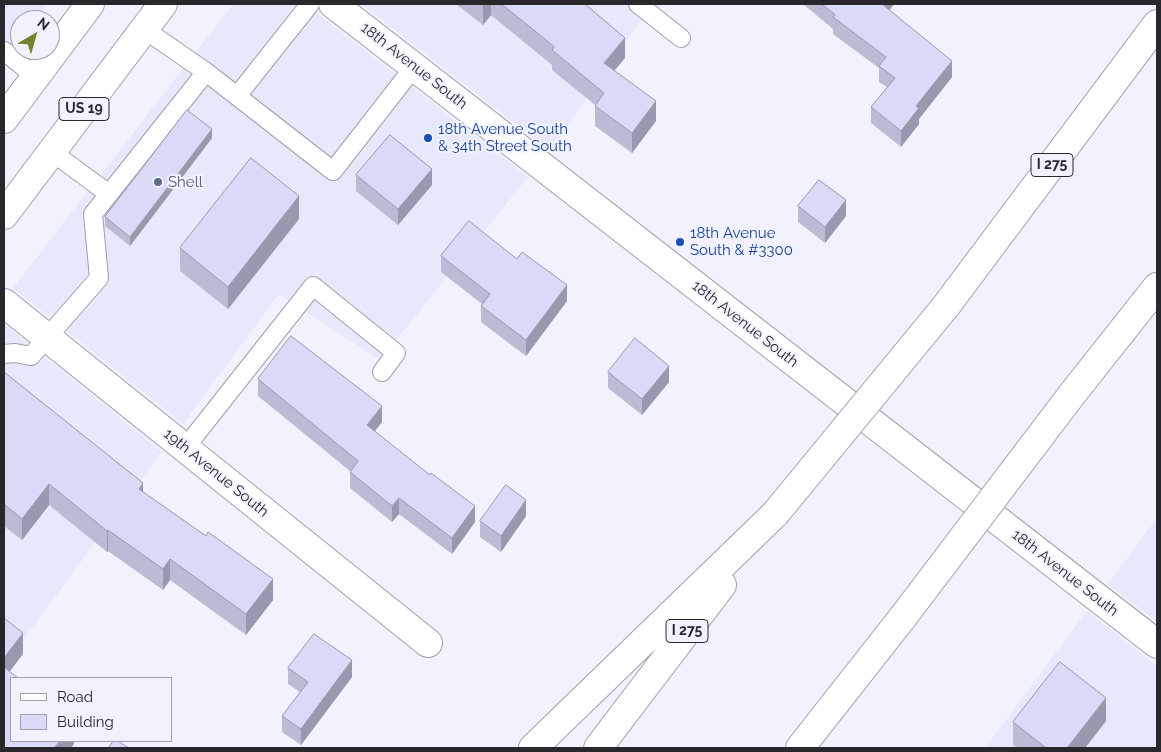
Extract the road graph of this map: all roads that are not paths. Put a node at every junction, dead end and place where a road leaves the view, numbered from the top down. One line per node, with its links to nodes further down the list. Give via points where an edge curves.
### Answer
1 (90, 4): 12 (main road)
2 (163, 4): 7 (main road, US 19)
3 (310, 4): 13 (lane)
4 (638, 4): 8 (lane)
5 (349, 8): 10 (main road, 18th Avenue South)
6 (1157, 24): 24 (main road, I 275, bridge, via 946,306)
7 (144, 29): 11 (lane); 15 (main road, US 19)
8 (681, 38)
9 (4, 51): 12 (lane)
10 (414, 67): 13 (lane, via 333,171); 27 (main road, 18th Avenue South)
11 (206, 72): 13 (lane); 16 (lane)
12 (36, 76): 14 (main road)
13 (237, 96)
14 (4, 119)
15 (52, 152): 16 (lane); 17 (main road, US 19)
16 (109, 194): 20 (lane, via 93,214 99,278)
17 (4, 215)
18 (1157, 288): 25 (main road, bridge, via 1073,393)
19 (4, 303): 20 (main road, 19th Avenue South)
20 (48, 338): 21 (lane, via 31,356); 23 (main road, 19th Avenue South)
21 (4, 354)
22 (382, 372): 23 (lane, via 396,353 313,286)
23 (185, 448): 26 (main road, 19th Avenue South)
24 (775, 514): 28 (main road); 29 (main road, I 275)
25 (904, 617): 30 (main road); 31 (main road)
26 (428, 643)
27 (1157, 644)
28 (533, 748)
29 (598, 748)
30 (800, 748)
31 (819, 748)

